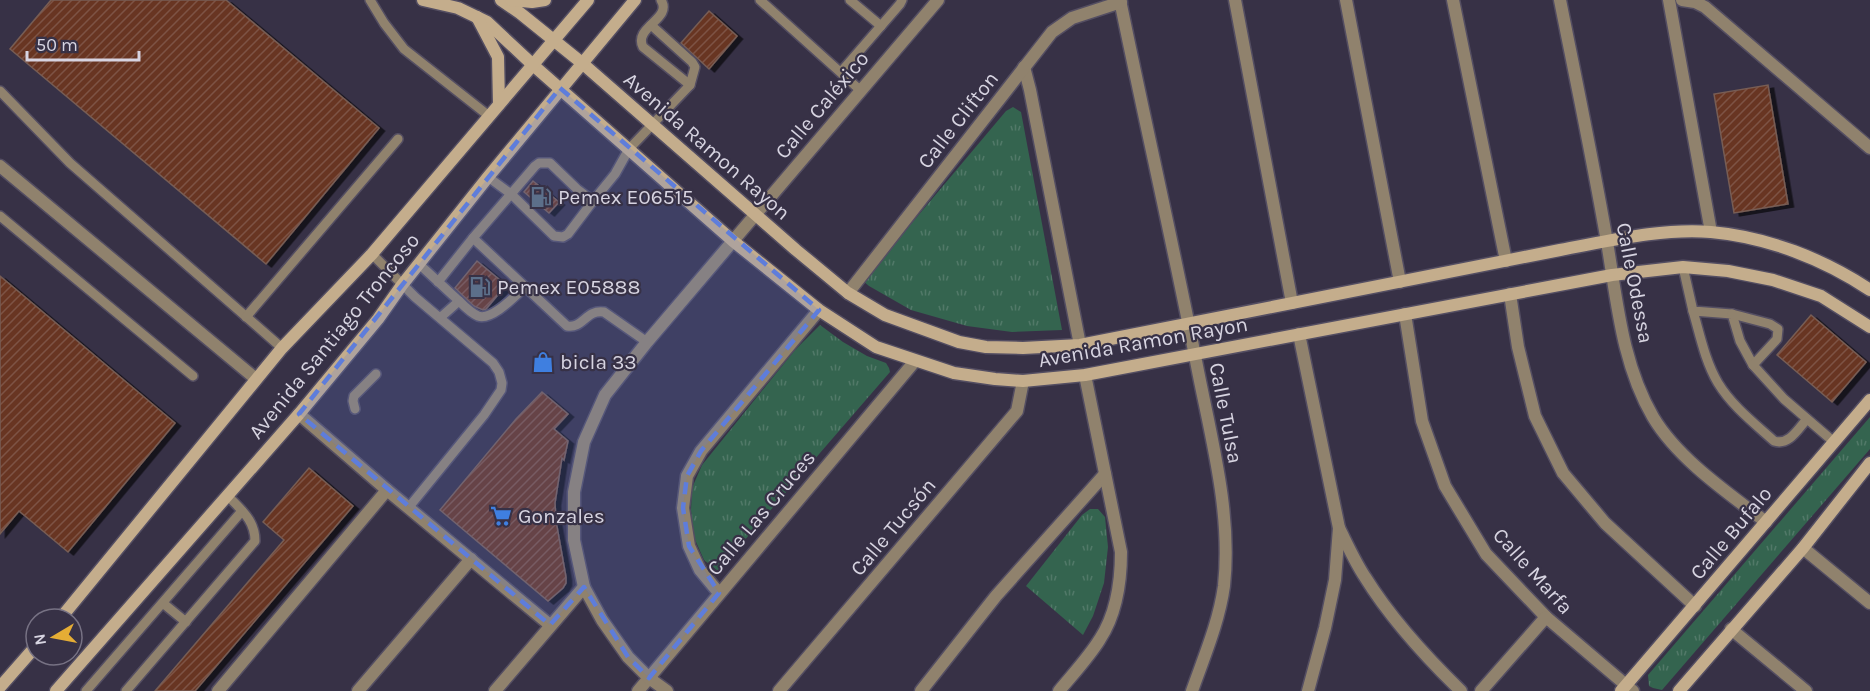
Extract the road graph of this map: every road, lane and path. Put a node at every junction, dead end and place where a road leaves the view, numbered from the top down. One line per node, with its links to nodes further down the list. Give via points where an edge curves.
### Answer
1 (370, 0): 33 (lane, via 404,49)
2 (423, 0): 20 (main road, Avenida Ramon Rayon)
3 (501, 0): 23 (main road, Avenida Ramon Rayon)
4 (511, 0): 5 (main road)
5 (545, 0)
6 (588, 0): 23 (main road, Avenida Santiago Troncoso)
7 (635, 0): 24 (main road, Avenida Santiago Troncoso)
8 (661, 0): 21 (lane, via 664,11)
9 (760, 0): 27 (lane)
10 (850, 0): 22 (lane)
11 (902, 0): 22 (lane)
12 (938, 0): 30 (street, Calle Caléxico)
13 (1235, 0): 61 (street)
14 (1346, 0): 54 (street)
15 (1453, 0): 49 (street)
16 (1560, 0): 47 (street, Calle Odessa)
17 (1669, 0): 44 (street)
18 (1682, 0): 36 (street, via 1705,7)
19 (1120, 1): 26 (street, Calle Clifton, via 1059,26); 68 (street, Calle Tulsa)
20 (477, 17): 25 (main road, Avenida Ramon Rayon); 32 (main road, via 498,57)
21 (651, 25): 28 (lane, via 692,62 695,67); 28 (lane, via 641,38 643,47)
22 (881, 26): 27 (lane)
23 (554, 40): 24 (main road, Avenida Ramon Rayon); 25 (main road, Avenida Santiago Troncoso)
24 (582, 63): 29 (main road, Avenida Santiago Troncoso); 34 (main road, Avenida Ramon Rayon)
25 (533, 65): 29 (main road, Avenida Ramon Rayon); 32 (main road, Avenida Santiago Troncoso)
26 (1024, 67): 58 (street, Calle Clifton); 72 (street)
27 (841, 72): 30 (lane)
28 (690, 85): 34 (lane)
29 (560, 88): 37 (main road, Avenida Ramon Rayon); 39 (main road, Avenida Santiago Troncoso)
30 (860, 90): 42 (street, Calle Caléxico)
31 (0, 91): 66 (lane, via 70,163)
32 (499, 104): 33 (main road, Avenida Santiago Troncoso)
33 (489, 116): 48 (main road, Avenida Santiago Troncoso)
34 (653, 125): 37 (lane); 42 (main road, Avenida Ramon Rayon)
35 (398, 139): 66 (lane)
36 (1870, 148)
37 (629, 149): 41 (lane); 46 (main road, Avenida Ramon Rayon)
38 (0, 166): 80 (street)
39 (488, 177): 40 (lane); 50 (main road, Avenida Santiago Troncoso)
40 (511, 194): 41 (lane, via 535,166 550,163); 41 (lane, via 554,236 563,237); 45 (lane)
41 (593, 201)
42 (756, 215): 46 (street, Calle Caléxico); 58 (main road, Avenida Ramon Rayon)
43 (0, 216): 79 (lane)
44 (1711, 232): 47 (main road, Avenida Ramon Rayon); 57 (main road, Avenida Ramon Rayon, via 1799,253)
45 (472, 238): 53 (lane); 56 (lane)
46 (733, 241): 62 (main road, Avenida Ramon Rayon); 71 (street, Calle Caléxico)
47 (1607, 241): 49 (main road, Avenida Ramon Rayon); 52 (street, Calle Odessa)
48 (372, 254): 55 (lane); 73 (main road, Avenida Santiago Troncoso)
49 (1506, 261): 54 (main road, Avenida Ramon Rayon)
50 (419, 264): 53 (lane); 55 (main road, Avenida Santiago Troncoso)
51 (1683, 267): 52 (main road, Avenida Ramon Rayon); 63 (lane); 69 (main road, Avenida Ramon Rayon, via 1773,280 1821,296)
52 (1612, 275): 59 (main road, Avenida Ramon Rayon); 93 (street, Calle Odessa, via 1625,345 1636,381 1654,418 1672,443 1713,482)
53 (438, 282): 60 (lane)
54 (1400, 282): 61 (main road, Avenida Ramon Rayon)
55 (402, 285): 67 (lane); 84 (main road, Avenida Santiago Troncoso)
56 (525, 287): 60 (lane, via 486,317 477,316); 71 (lane, via 567,326 576,326 591,314 604,312)
57 (1870, 290)
58 (848, 293): 72 (main road, Avenida Ramon Rayon, via 885,315 959,342 1023,348)
59 (1510, 294): 64 (main road, Avenida Ramon Rayon); 101 (street, via 1535,416 1563,473 1605,524)
60 (459, 301): 67 (lane)
61 (1292, 303): 68 (main road, Avenida Ramon Rayon)
62 (819, 310): 75 (main road, Avenida Ramon Rayon, via 876,347); 98 (street, via 701,451 687,476 683,508 689,546 700,570)
63 (1693, 311): 65 (lane); 85 (lane, via 1706,358 1718,383 1741,411 1778,443 1788,440)
64 (1405, 314): 70 (main road, Avenida Ramon Rayon); 103 (street, Calle Marfa, via 1422,421 1445,486 1486,554)
65 (1732, 314): 76 (lane); 76 (lane, via 1778,329 1777,339)
66 (246, 317): 73 (lane)
67 (441, 317): 91 (lane, via 494,363 501,390)
68 (1189, 324): 72 (main road, Avenida Ramon Rayon); 74 (street, Calle Tulsa)
69 (1870, 327)
70 (1299, 334): 74 (main road, Avenida Ramon Rayon); 94 (street)
71 (646, 342): 97 (street, Calle Caléxico, via 605,395 584,442 574,492 574,540)
72 (1080, 345)
73 (282, 348): 80 (main road, Avenida Santiago Troncoso)
74 (1194, 354): 78 (main road, Avenida Ramon Rayon); 122 (street, Calle Tulsa, via 1226,529 1224,587 1212,637)
75 (915, 360): 81 (main road, Avenida Ramon Rayon, via 954,373); 98 (street, Calle Las Cruces)
76 (1753, 365): 85 (lane)
77 (376, 374): 83 (lane, via 354,396)
78 (1085, 375): 81 (main road, Avenida Ramon Rayon); 88 (street)
79 (193, 376)
80 (256, 379): 102 (main road, Avenida Santiago Troncoso)
81 (1023, 381): 119 (street, Calle Tucsón, via 1017,411)
82 (1870, 400): 86 (main road, Calle Bufalo)
83 (355, 409)
84 (299, 414): 89 (street); 90 (main road, Avenida Santiago Troncoso)
85 (1807, 419): 86 (lane)
86 (1834, 442): 93 (main road, Calle Bufalo)
87 (1870, 463): 95 (main road)
88 (1106, 474): 120 (street, via 996,596); 121 (street, via 1121,552 1121,577 1101,638)
89 (387, 490): 91 (street); 114 (street)
90 (228, 496): 92 (lane); 111 (main road, Avenida Santiago Troncoso)
91 (409, 507): 96 (street)
92 (242, 511): 100 (lane); 104 (lane, via 252,523 255,541)
93 (1766, 522): 101 (main road, Calle Bufalo)
94 (1339, 528): 123 (street, via 1335,580); 124 (street, via 1365,577 1394,617 1426,657)
95 (1803, 548): 99 (street); 106 (main road)
96 (471, 559): 105 (street); 115 (street)
97 (584, 587): 105 (street); 108 (street, Calle Caléxico, via 628,657)
98 (719, 593): 108 (street, Calle Las Cruces)
99 (1870, 603)
100 (164, 604): 104 (lane); 112 (lane)
101 (1695, 606): 110 (main road, Calle Bufalo)
102 (70, 607)
103 (1546, 617): 110 (street, Calle Marfa); 125 (street)
104 (186, 622): 113 (lane)
105 (550, 625): 116 (street)
106 (1731, 629): 126 (main road); 127 (street)
107 (24, 660): 109 (main road)
108 (649, 678): 117 (street, Calle Las Cruces); 118 (street, Calle Caléxico)
109 (0, 687)
110 (1627, 689)
111 (56, 691)
112 (86, 691)
113 (126, 691)
114 (218, 691)
115 (358, 691)
116 (495, 691)
117 (638, 691)
118 (667, 691)
119 (779, 691)
120 (921, 691)
121 (1059, 691)
122 (1192, 691)
123 (1308, 691)
124 (1461, 691)
125 (1481, 691)
126 (1679, 691)
127 (1806, 691)

